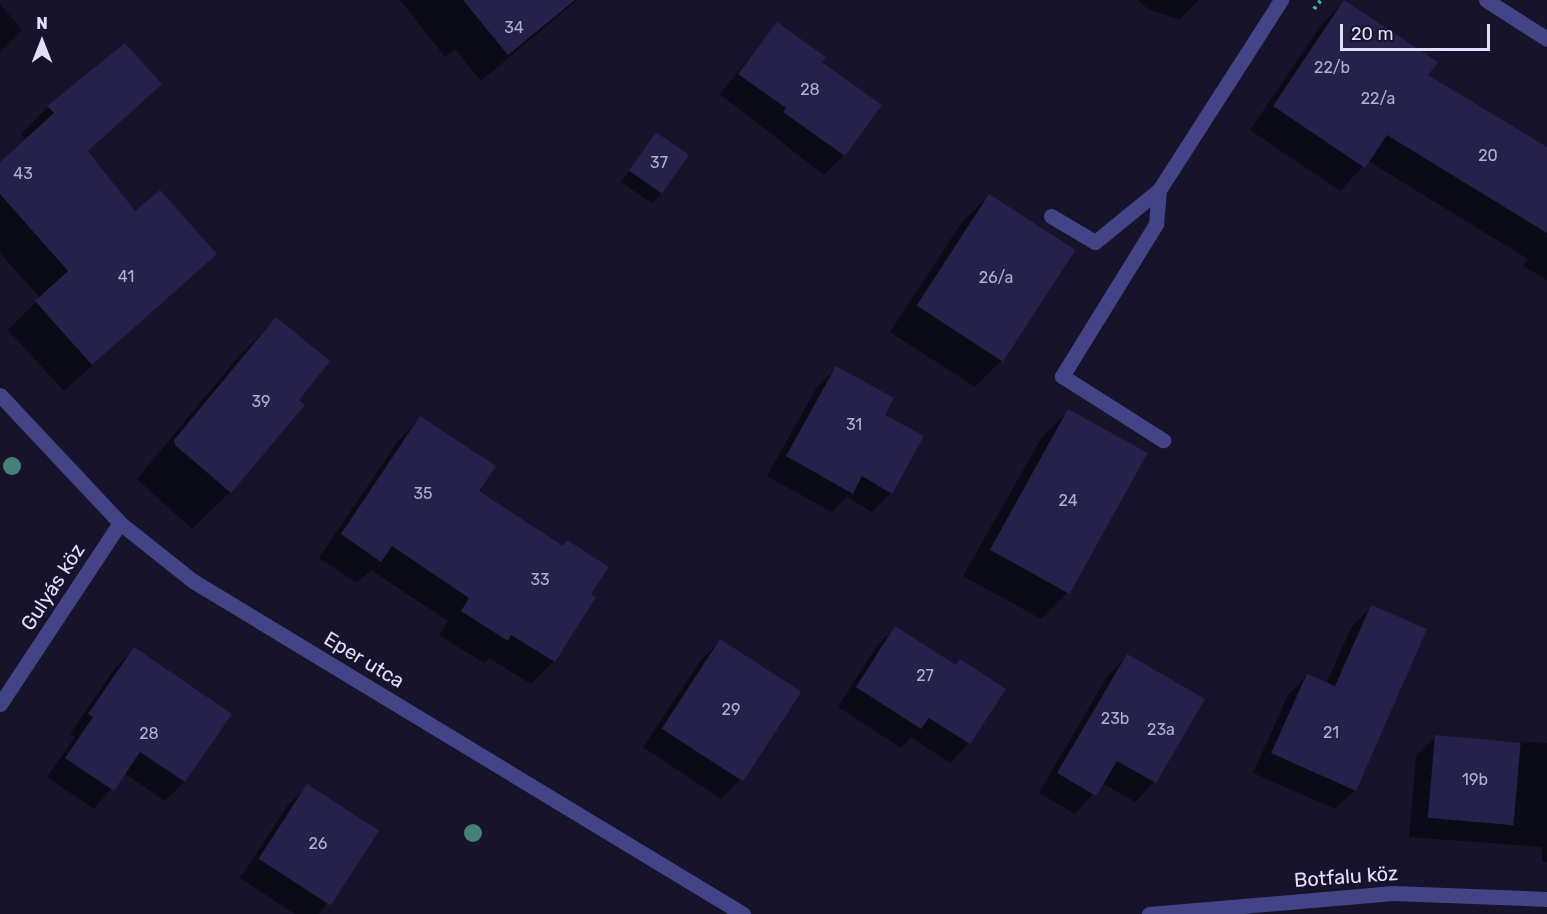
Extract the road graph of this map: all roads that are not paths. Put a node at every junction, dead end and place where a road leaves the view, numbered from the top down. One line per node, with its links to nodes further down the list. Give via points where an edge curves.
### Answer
1 (1281, 0): 4 (street)
2 (1486, 0): 3 (street)
3 (1547, 39)
4 (1159, 190): 5 (street, via 1095,242); 7 (street, via 1156,224 1062,376)
5 (1051, 216)
6 (0, 395): 8 (street, Eper utca)
7 (1163, 440)
8 (120, 523): 9 (street, Gulyás köz); 11 (street, Eper utca, via 193,581)
9 (0, 704)
10 (1547, 900): 12 (street, Botfalu köz, via 1393,893)
11 (743, 914)
12 (1149, 914)

